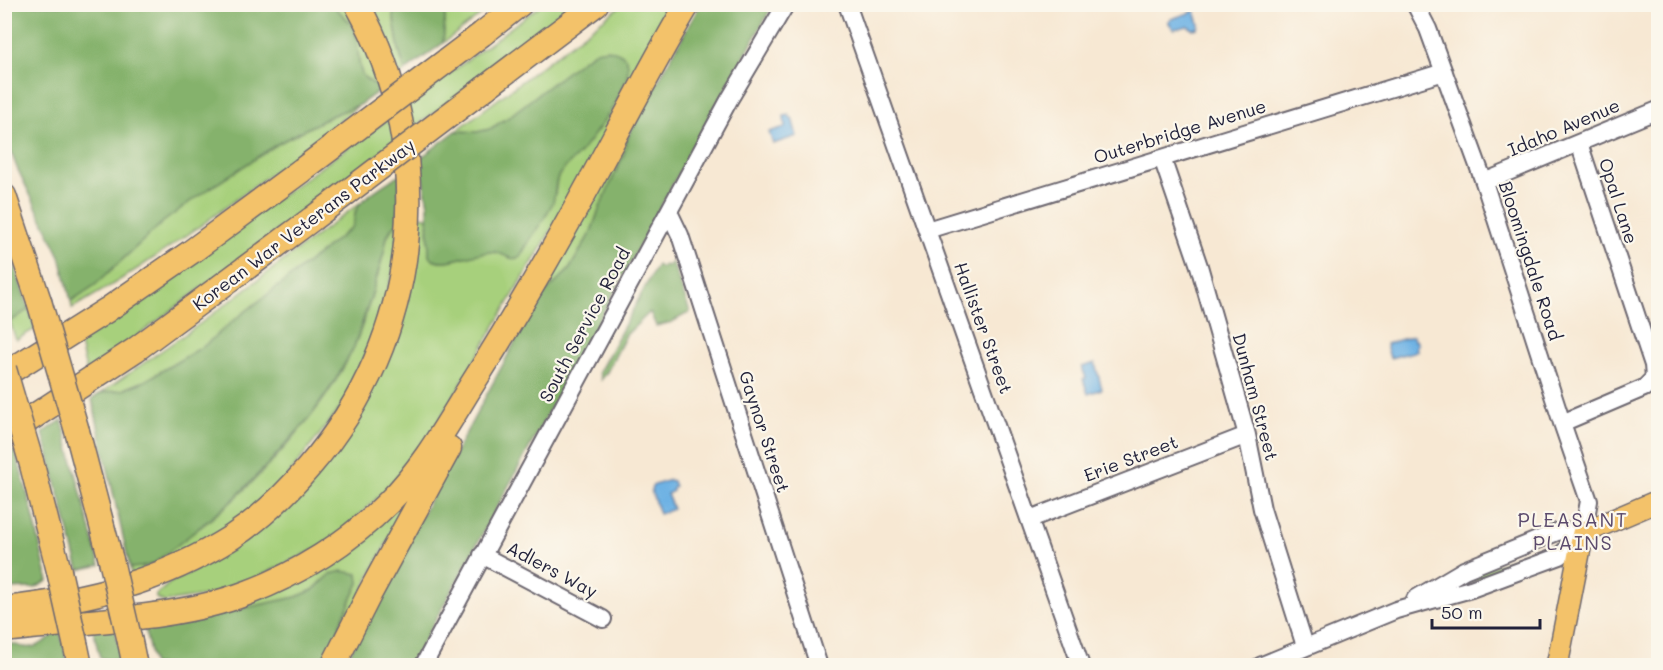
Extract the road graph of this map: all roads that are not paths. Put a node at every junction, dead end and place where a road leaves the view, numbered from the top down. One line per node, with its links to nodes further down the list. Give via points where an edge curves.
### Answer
1 (357, 4): 28 (highway, via 396,98 408,195 404,259 394,311 356,400 328,444 299,479 251,523 213,548 132,585 87,597)
2 (520, 4): 16 (highway, bridge, via 302,170)
3 (596, 4): 23 (highway, Korean War Veterans Parkway, bridge, via 135,350)
4 (688, 4): 17 (highway)
5 (786, 4): 14 (street, South Service Road)
6 (847, 4): 15 (street, Hallister Street)
7 (1415, 4): 8 (street, Bloomingdale Road)
8 (1444, 72): 11 (street, Outerbridge Avenue); 12 (street, Bloomingdale Road)
9 (1659, 110): 10 (street, Idaho Avenue)
10 (1579, 143): 12 (street, Idaho Avenue); 21 (street, Opal Lane, via 1654,378 1644,388)
11 (1162, 158): 15 (street, Outerbridge Avenue); 22 (street, Dunham Street, via 1199,266)
12 (1484, 182): 21 (street, Bloomingdale Road)
13 (4, 196): 33 (highway, bridge, via 77,431)
14 (669, 212): 27 (street, South Service Road); 36 (street, Gaynor Street, via 680,235)
15 (927, 230): 25 (street, Hallister Street)
16 (107, 310): 18 (highway); 20 (highway)
17 (510, 325): 30 (highway, via 413,475 361,527 319,558 246,594 196,608); 34 (highway, via 488,377)
18 (4, 363)
19 (4, 369): 32 (highway, bridge, via 31,461)
20 (4, 375)
21 (1562, 423): 26 (street, Bloomingdale Road, via 1589,501)
22 (1246, 435): 25 (street, Erie Street); 31 (street, Dunham Street, via 1262,509)
23 (4, 436)
24 (1659, 501): 26 (main road)
25 (1030, 519): 37 (street, Hallister Street)
26 (1583, 534): 31 (street, via 1560,556 1470,589 1396,610); 39 (main road)
27 (482, 555): 29 (street, Adlers Way); 35 (street, South Service Road)
28 (4, 609)
29 (603, 618)
30 (4, 630)
31 (1305, 646): 38 (street)
32 (78, 656)
33 (135, 666)
34 (333, 666)
35 (423, 666)
36 (819, 666)
37 (1081, 666)
38 (1260, 666)
39 (1557, 666)

